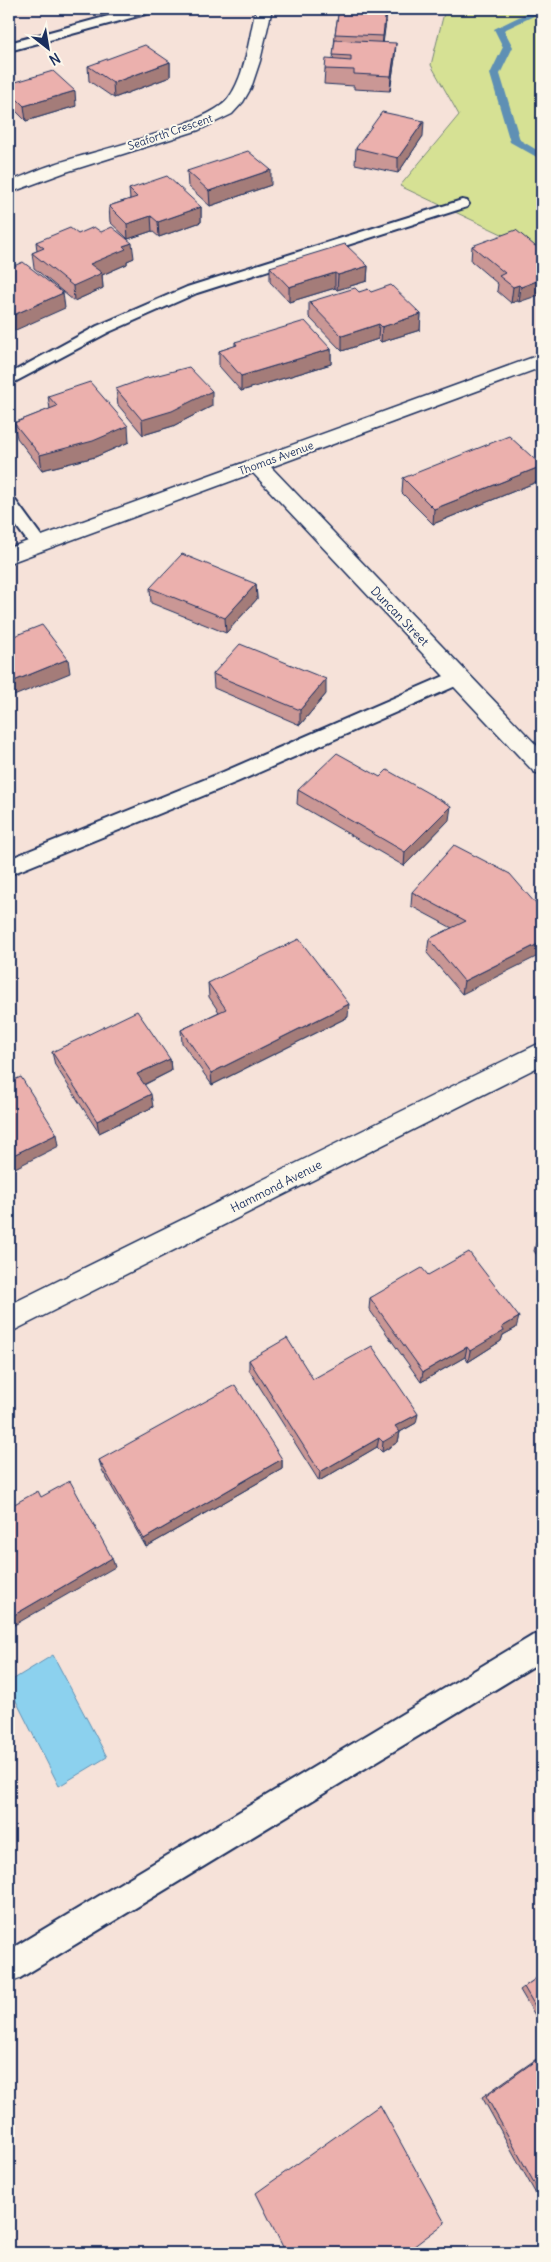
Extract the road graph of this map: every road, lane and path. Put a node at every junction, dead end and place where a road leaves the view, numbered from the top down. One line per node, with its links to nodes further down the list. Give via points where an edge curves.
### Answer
1 (148, 9): 3 (lane)
2 (264, 9): 4 (street, Seaforth Crescent, via 245,82 230,108 188,128 60,168)
3 (9, 47)
4 (9, 188)
5 (462, 204): 7 (lane, via 192,290 103,329)
6 (542, 360): 8 (street, Thomas Avenue)
7 (9, 380)
8 (257, 465): 10 (street, Thomas Avenue); 12 (street, Duncan Street)
9 (9, 504): 10 (lane)
10 (39, 545): 11 (street, Thomas Avenue)
11 (9, 556)
12 (458, 677): 13 (street, Duncan Street); 14 (lane, via 230,777)
13 (542, 766)
14 (9, 867)
15 (542, 1053): 16 (street, Hammond Avenue)
16 (9, 1320)
17 (542, 1646): 18 (lane)
18 (9, 1967)

